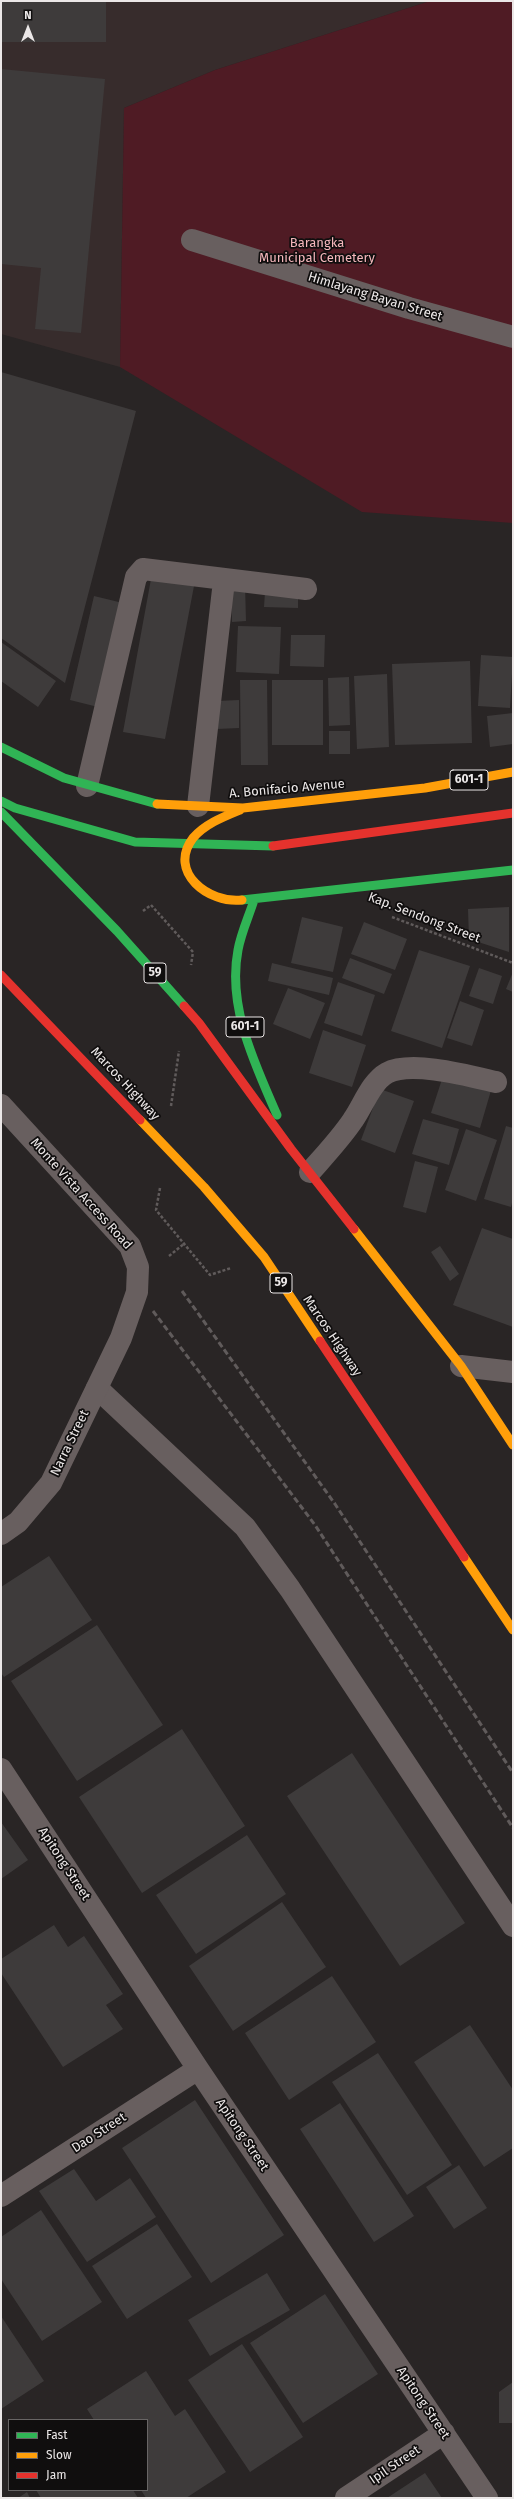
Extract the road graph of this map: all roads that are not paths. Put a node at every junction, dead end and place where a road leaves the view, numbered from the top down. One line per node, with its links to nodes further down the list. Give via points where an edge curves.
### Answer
1 (192, 240): 2 (street, Himlayang Bayan Street, via 409,308)
2 (513, 337)
3 (224, 581): 4 (street); 7 (street, via 150,568 142,569 136,577); 9 (street)
4 (306, 589)
5 (1, 747): 7 (main road, A. Bonifacio Avenue / 601-1, via 64,778)
6 (513, 772): 10 (main road, A. Bonifacio Avenue / 601-1, via 424,788)
7 (87, 786): 9 (main road, A. Bonifacio Avenue / 601-1, via 160,804)
8 (1, 801): 12 (main road, via 15,808 135,842 279,846)
9 (198, 806): 10 (main road, A. Bonifacio Avenue / 601-1)
10 (243, 808): 14 (main road, via 204,828 189,842 184,855 186,871 193,883 209,893 232,901)
11 (1, 812): 18 (main road, 59, via 117,931 199,1023)
12 (513, 813)
13 (513, 870): 14 (main road)
14 (254, 900): 18 (main road, 601-1, via 238,950 237,989 250,1052)
15 (1, 975): 26 (main road, Marcos Highway / 59, via 199,1181 264,1257)
16 (496, 1082): 19 (street, via 424,1069 386,1073 353,1121)
17 (1, 1104): 20 (street, Monte Vista Access Road, via 130,1246 138,1267 137,1292)
18 (291, 1149): 19 (main road, 59)
19 (310, 1172): 21 (main road, 59)
20 (121, 1338): 23 (street, Narra Street)
21 (461, 1366): 22 (street); 24 (main road, 59)
22 (513, 1372)
23 (97, 1388): 25 (street, Narra Street, via 51,1483 18,1522); 28 (street, via 245,1527 290,1589)
24 (513, 1445)
25 (1, 1534)
26 (513, 1630)
27 (1, 1769): 29 (street, Apitong Street)
28 (513, 1926)
29 (198, 2069): 30 (street, Dao Street); 31 (street, Apitong Street)
30 (1, 2196)
31 (444, 2433): 32 (street, Ipil Street); 33 (street, Apitong Street)
32 (346, 2498)
33 (487, 2498)

